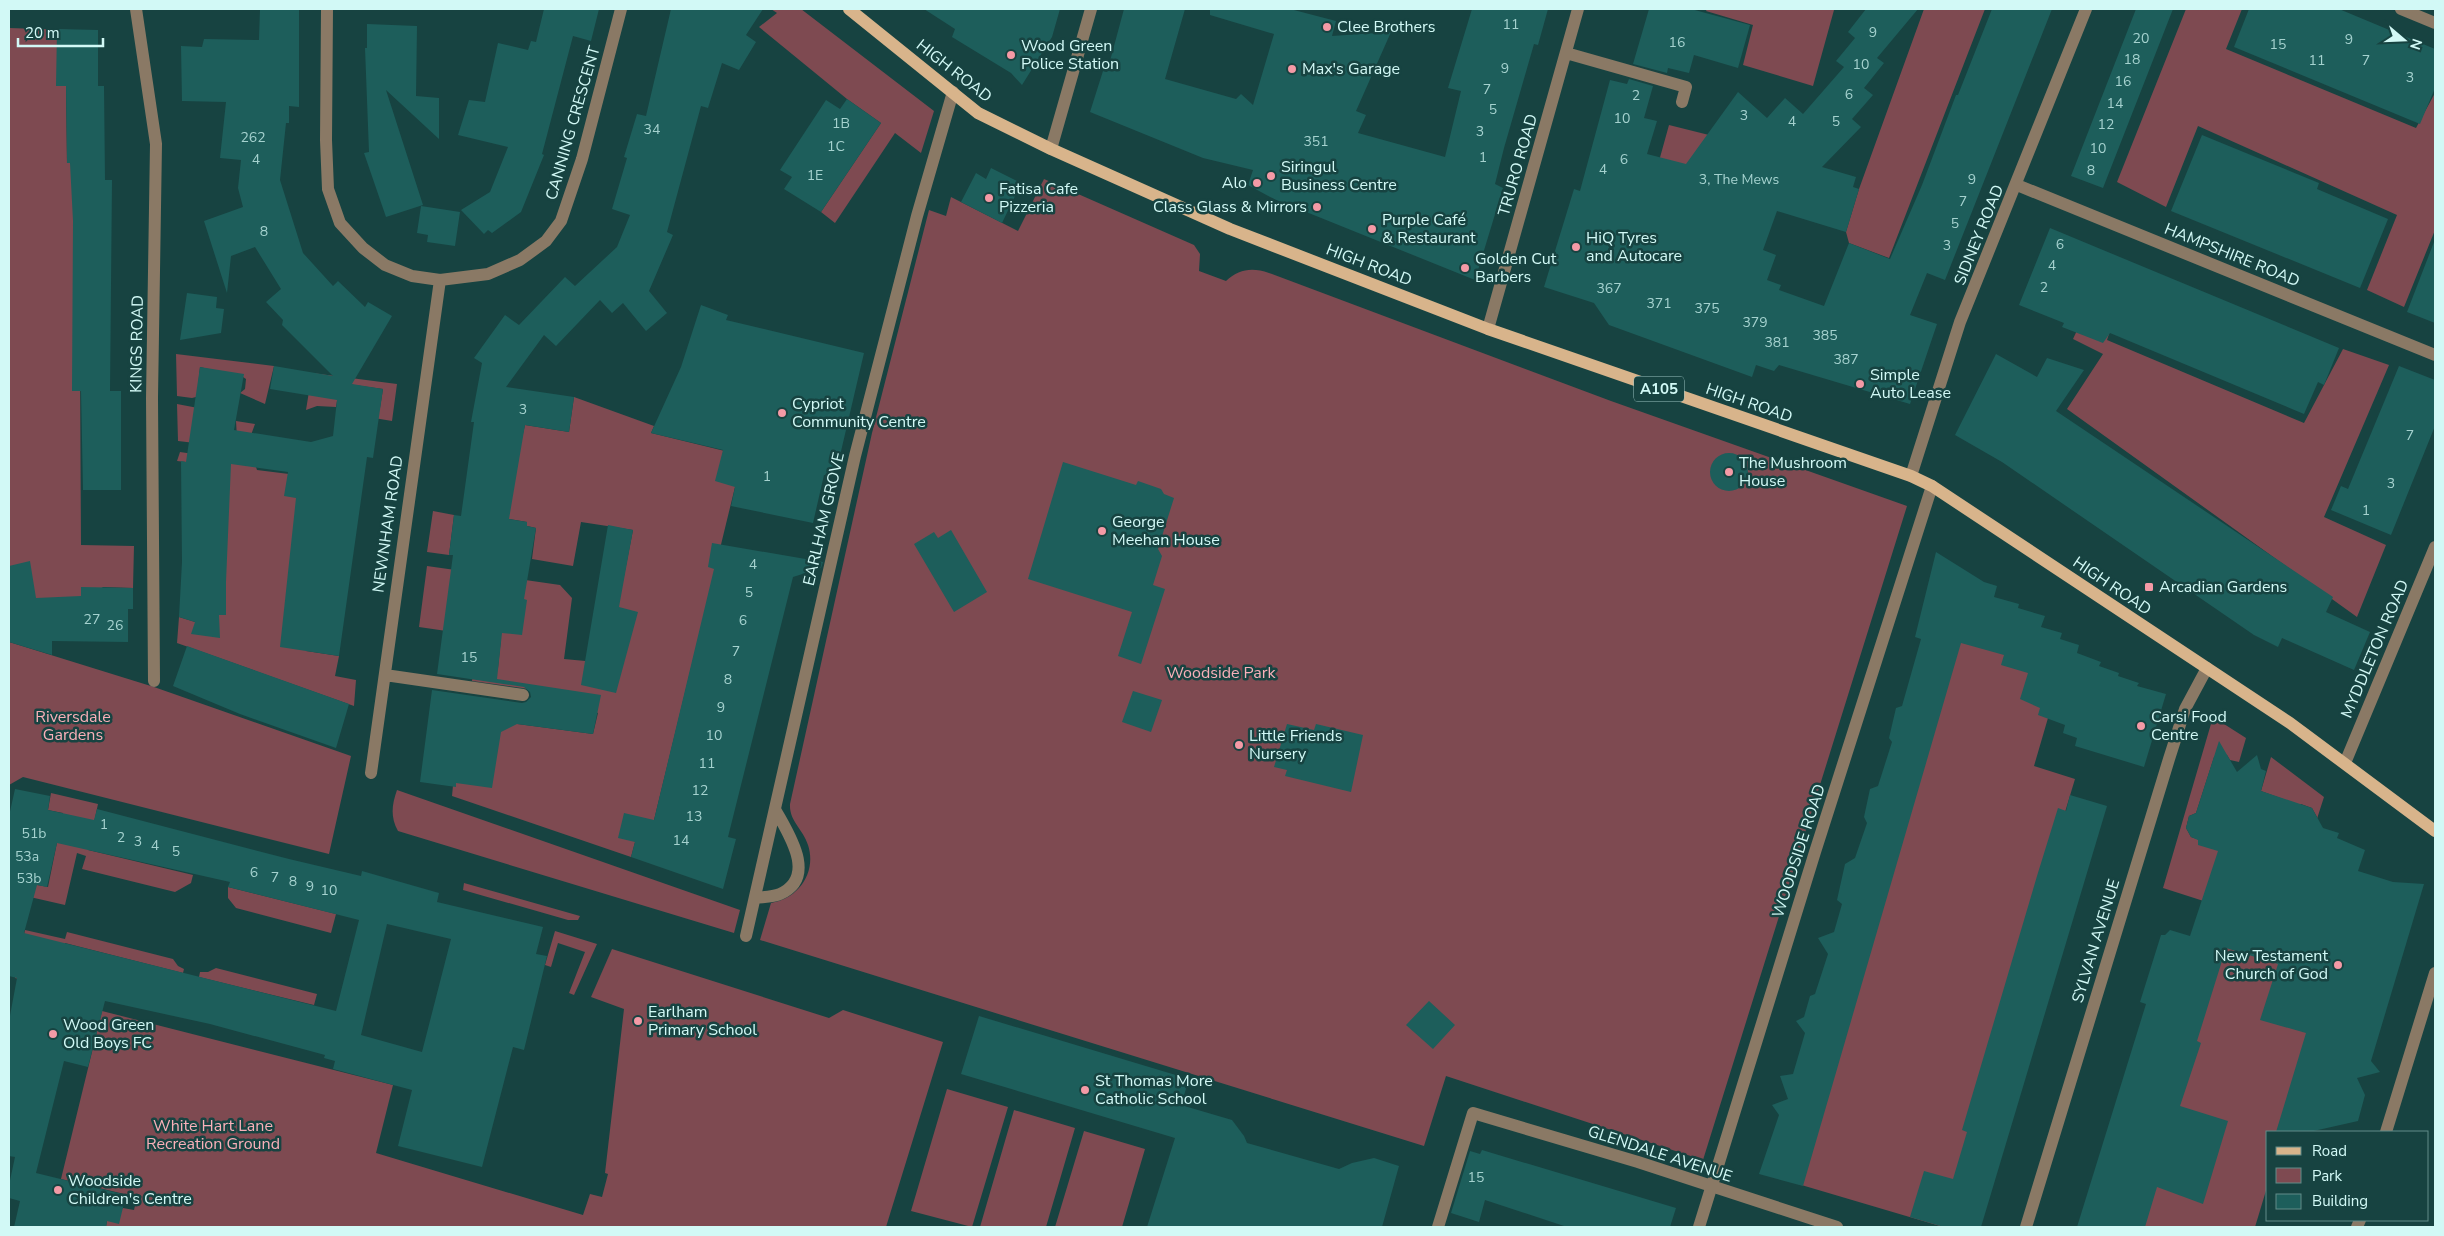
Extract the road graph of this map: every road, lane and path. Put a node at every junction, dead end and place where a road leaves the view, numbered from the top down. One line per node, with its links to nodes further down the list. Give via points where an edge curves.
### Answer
1 (136, 9): 23 (street, KINGS ROAD, via 156,144 152,398)
2 (327, 9): 15 (street, CANNING CRESCENT, via 328,189 340,223 385,265 412,276)
3 (621, 9): 15 (street, CANNING CRESCENT, via 577,176 561,222 546,241 520,260 488,274)
4 (849, 9): 11 (main road, HIGH ROAD / A105)
5 (1091, 9): 13 (street)
6 (1578, 9): 10 (street, TRURO ROAD)
7 (2086, 9): 14 (street, SIDNEY ROAD)
8 (2401, 9): 9 (street)
9 (2435, 23)
10 (1566, 53): 12 (street, via 1686,87); 16 (street, TRURO ROAD)
11 (953, 92): 13 (main road, HIGH ROAD / A105, via 978,113); 27 (street, EARLHAM GROVE, via 917,216 855,456)
12 (1682, 102)
13 (1052, 149): 16 (main road, HIGH ROAD / A105, via 1230,229)
14 (2017, 185): 17 (street, HAMPSHIRE ROAD); 18 (street, SIDNEY ROAD, via 1960,322)
15 (440, 280): 22 (street, NEWNHAM ROAD)
16 (1488, 329): 18 (main road, HIGH ROAD / A105)
17 (2435, 355)
18 (1911, 476): 19 (main road, HIGH ROAD / A105)
19 (1932, 486): 21 (main road, HIGH ROAD / A105); 33 (street, WOODSIDE ROAD)
20 (2435, 547): 25 (street, MYDDLETON ROAD)
21 (2207, 668): 25 (main road, HIGH ROAD / A105); 37 (street, SYLVAN AVENUE, via 2185,709)
22 (385, 675): 24 (street); 26 (street, NEWNHAM ROAD)
23 (154, 680)
24 (523, 694)
25 (2345, 763): 28 (main road, HIGH ROAD / A105)
26 (371, 773)
27 (776, 811): 29 (street, EARLHAM GROVE); 29 (street, via 797,850 796,877 780,894)
28 (2435, 831)
29 (756, 898): 30 (street, EARLHAM GROVE)
30 (746, 936)
31 (2435, 973): 32 (street)
32 (2386, 1131)
33 (1711, 1187): 34 (street, GLENDALE AVENUE, via 1473,1113); 35 (street, WOODSIDE ROAD); 36 (street, GLENDALE AVENUE)
34 (1438, 1227)
35 (1699, 1227)
36 (1837, 1227)
37 (2026, 1227)

